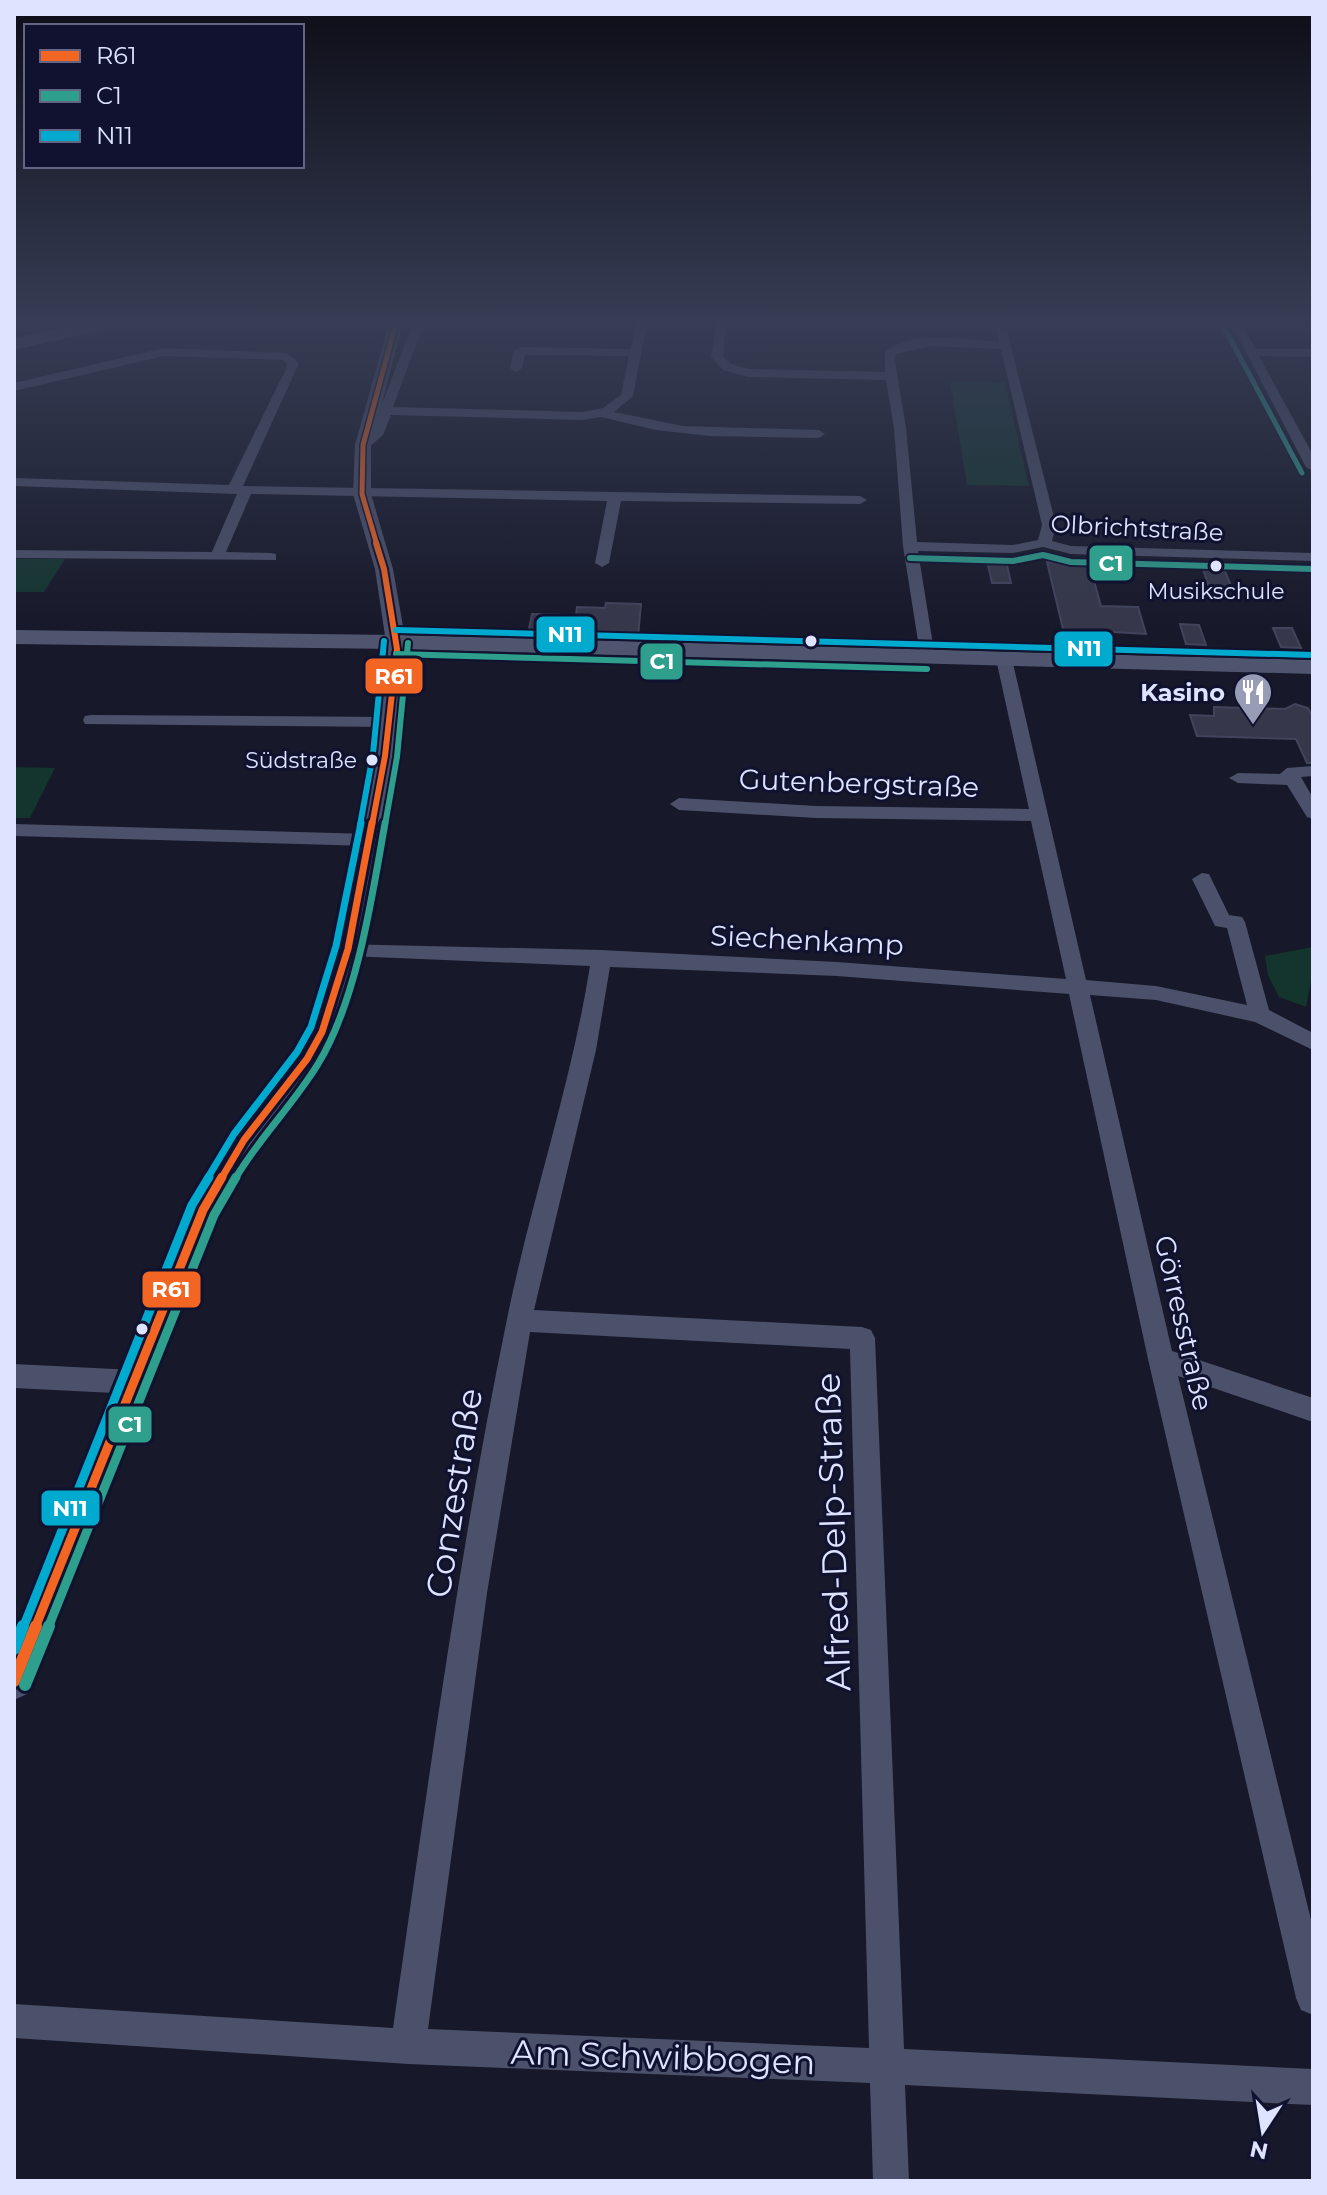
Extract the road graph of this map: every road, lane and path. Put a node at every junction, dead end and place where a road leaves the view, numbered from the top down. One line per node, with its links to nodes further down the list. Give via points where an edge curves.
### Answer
1 (268, 425): 12 (street)
2 (368, 425): 9 (street)
3 (381, 425): 9 (street)
4 (638, 425): 8 (street)
5 (900, 425): 17 (street)
6 (1025, 425): 16 (street, via 1049,525)
7 (1291, 425): 10 (street)
8 (819, 434)
9 (363, 445): 13 (street)
10 (1313, 467)
11 (14, 482): 12 (street)
12 (240, 490): 13 (street); 19 (street)
13 (362, 494): 14 (street); 24 (street, via 384,569)
14 (615, 496): 15 (street); 22 (street)
15 (860, 500)
16 (1043, 543): 17 (street, Olbrichtstraße, via 1013,549); 21 (street, Olbrichtstraße, via 1071,550)
17 (910, 546): 25 (street)
18 (14, 554): 19 (street)
19 (217, 557): 20 (street)
20 (271, 557)
21 (1313, 557)
22 (602, 563)
23 (14, 637): 24 (main road)
24 (396, 642): 25 (main road); 29 (street)
25 (927, 657): 26 (main road)
26 (1004, 659): 27 (main road); 35 (street, Görresstraße)
27 (1313, 667)
28 (91, 720): 29 (street)
29 (389, 722): 37 (street)
30 (1313, 771): 31 (street)
31 (1290, 774): 32 (street, via 1284,780); 34 (street)
32 (1238, 778)
33 (679, 804): 35 (street, Gutenbergstraße)
34 (1313, 813)
35 (1038, 815): 41 (street, Görresstraße)
36 (16, 834): 37 (street)
37 (370, 840): 39 (street)
38 (1202, 879): 42 (street, via 1222,921 1235,922)
39 (348, 949): 40 (street, Siechenkamp); 47 (street, via 322,1032 307,1059 244,1140 203,1210)
40 (601, 957): 41 (street, Siechenkamp); 44 (street, Conzestraße, via 593,1021)
41 (1078, 987): 42 (street, Siechenkamp, via 1156,993); 45 (street, Görresstraße)
42 (1260, 1015): 43 (street, Siechenkamp)
43 (1313, 1042)
44 (519, 1320): 52 (street, Conzestraße, via 450,1741); 53 (street, Alfred-Delp-Straße, via 862,1338)
45 (1161, 1359): 48 (street); 50 (street, Görresstraße)
46 (14, 1376): 47 (street)
47 (134, 1382): 49 (street)
48 (1313, 1410)
49 (14, 1681)
50 (1313, 1998)
51 (14, 2021): 52 (street, Am Schwibbogen)
52 (408, 2046): 53 (street, Am Schwibbogen)
53 (887, 2067): 54 (street, Am Schwibbogen); 55 (street)
54 (1313, 2087)
55 (891, 2181)

